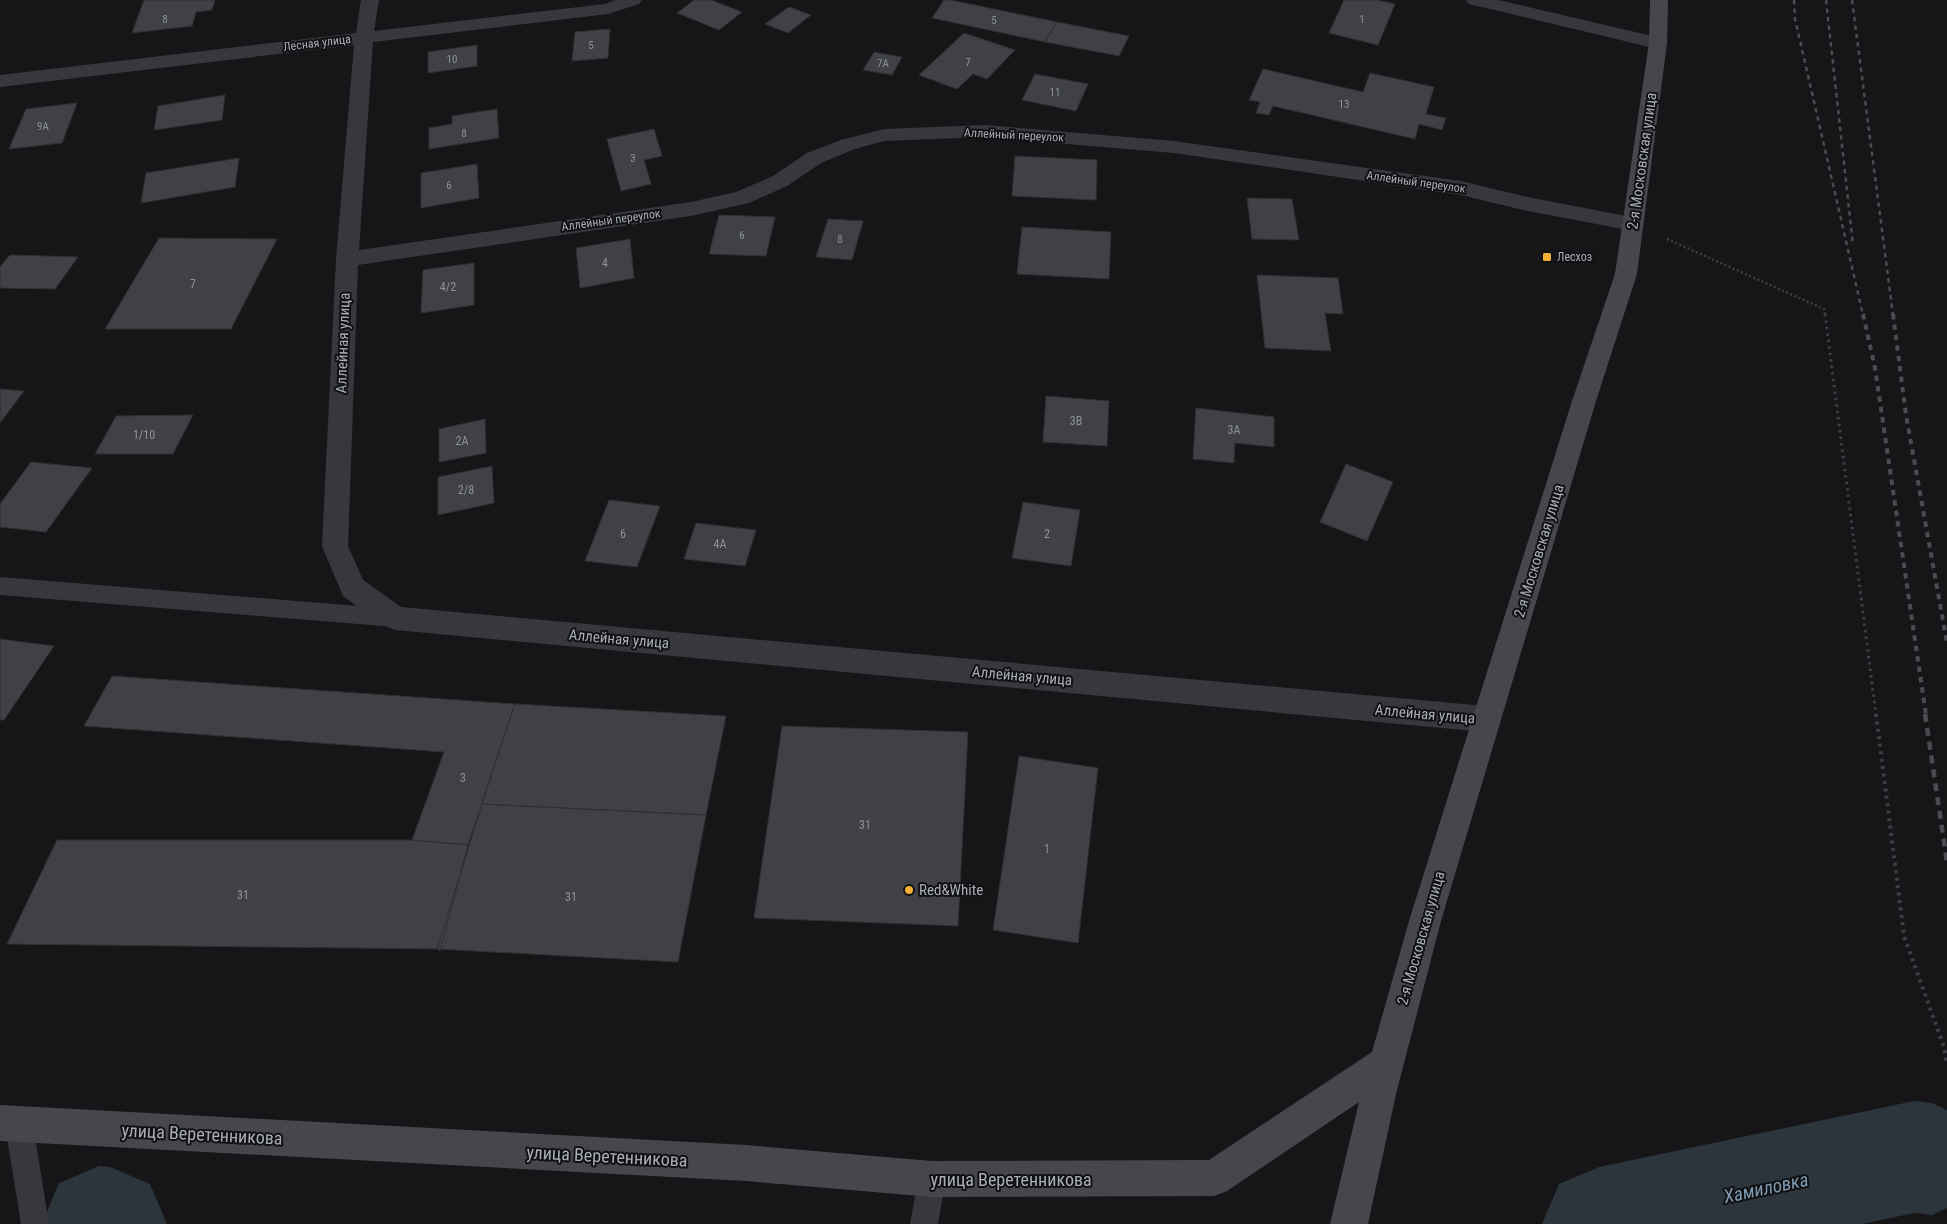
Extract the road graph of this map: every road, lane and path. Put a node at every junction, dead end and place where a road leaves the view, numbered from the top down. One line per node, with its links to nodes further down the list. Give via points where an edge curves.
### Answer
1 (370, 0): 5 (street, Аллейная улица)
2 (633, 0): 5 (street, Лесная улица, via 608,9)
3 (1659, 0): 6 (main road, 2-я Московская улица)
4 (1483, 2): 6 (street)
5 (364, 38): 7 (street, Лесная улица); 9 (street, Аллейная улица)
6 (1658, 43): 8 (main road, 2-я Московская улица)
7 (0, 81)
8 (1633, 224): 9 (street, Аллейный переулок, via 1461,188 1174,148 984,131 884,135 848,144 814,158 780,181 742,198 691,209); 12 (main road, 2-я Московская улица, via 1626,274); 13 (path, via 1824,309 1904,936 1944,1047)
9 (347, 259): 11 (street, Аллейная улица, via 335,546 353,588)
10 (0, 586): 11 (lane)
11 (395, 618): 12 (street, Аллейная улица)
12 (1485, 719): 14 (main road, 2-я Московская улица)
13 (1947, 1064)
14 (1382, 1079): 16 (main road, улица Веретенникова, via 1214,1178); 19 (main road, 2-я Московская улица)
15 (10, 1124): 16 (main road, улица Веретенникова, via 746,1163); 17 (lane)
16 (932, 1180): 18 (lane)
17 (35, 1224)
18 (924, 1224)
19 (1349, 1224)

